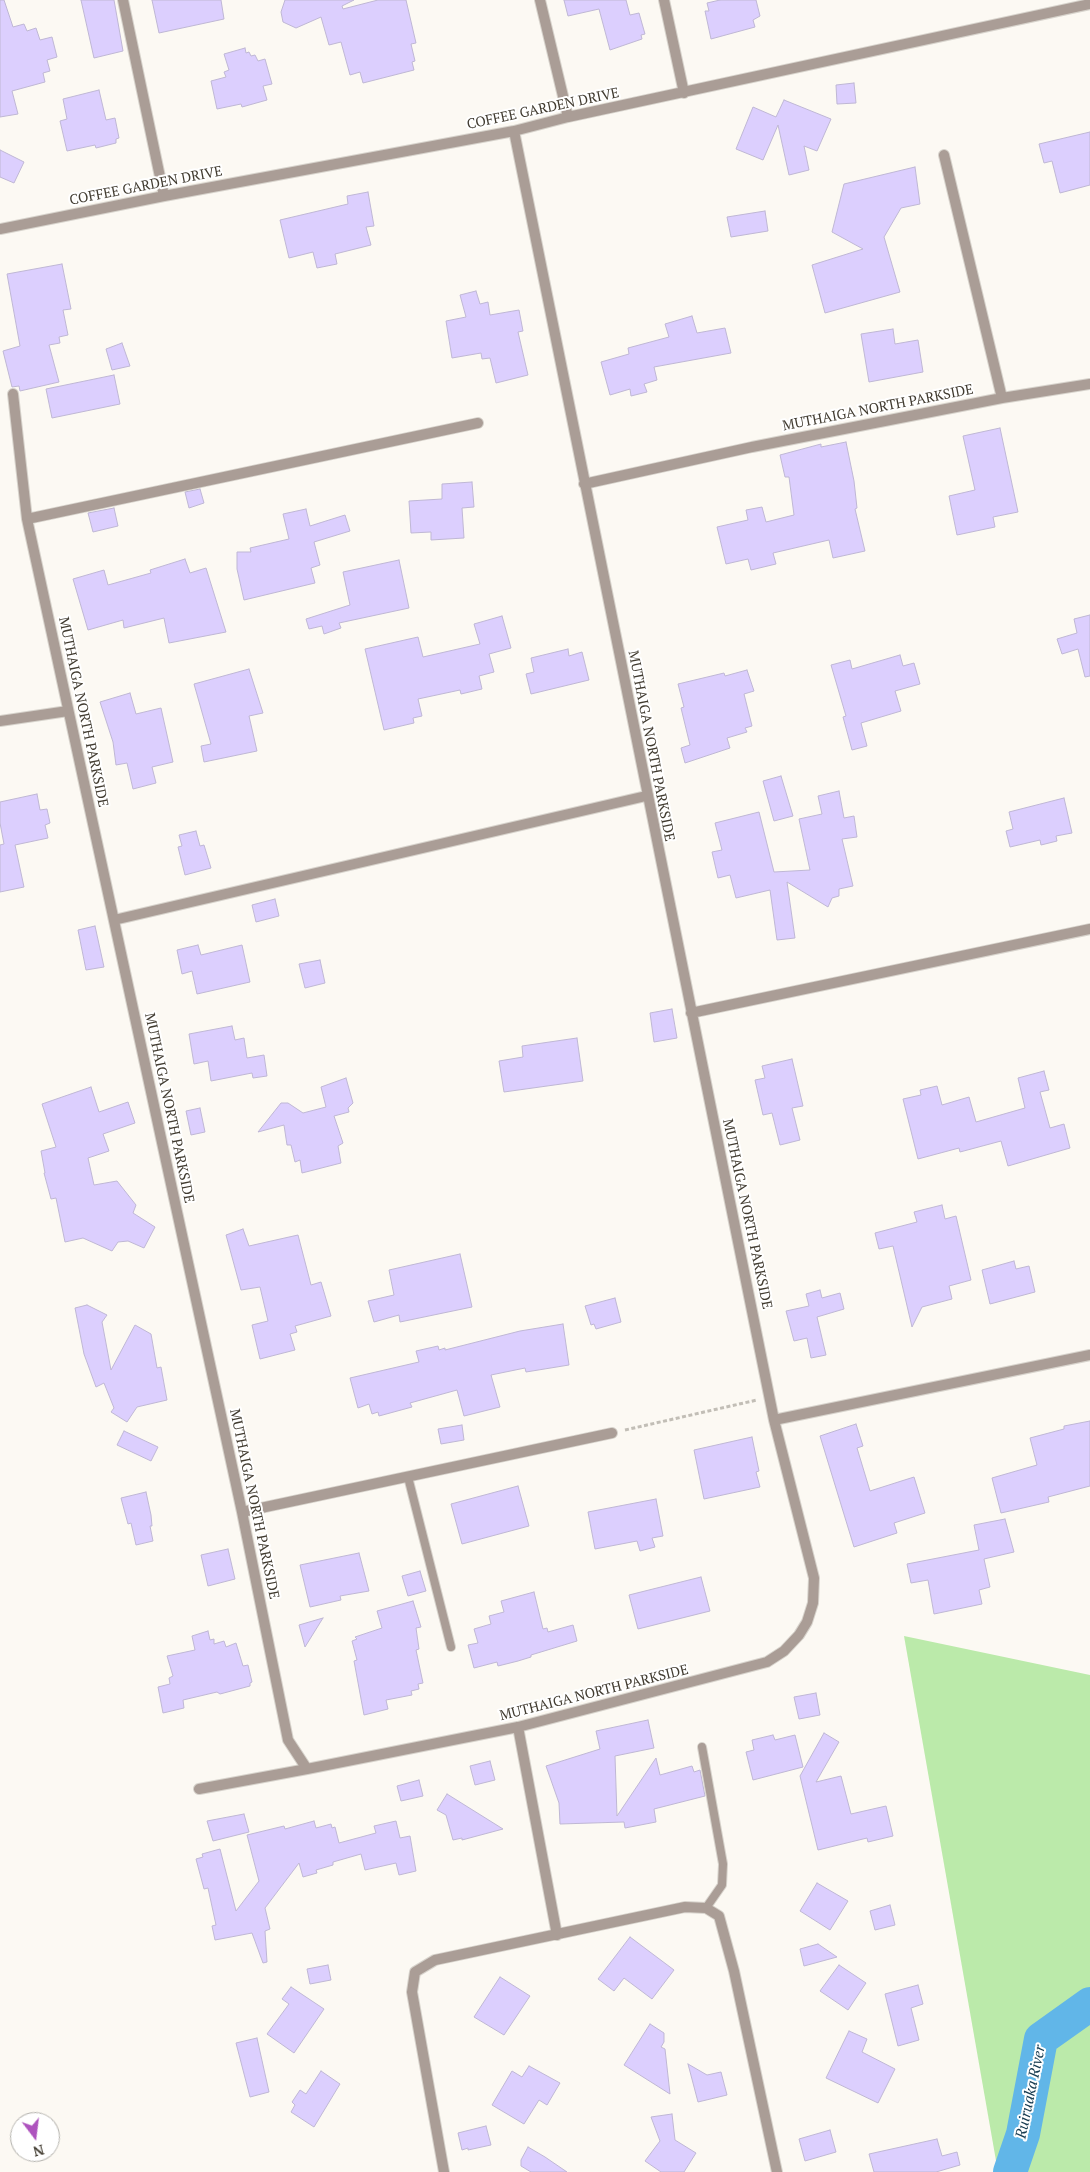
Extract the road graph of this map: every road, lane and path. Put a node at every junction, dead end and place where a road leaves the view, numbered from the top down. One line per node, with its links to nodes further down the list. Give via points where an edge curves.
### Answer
1 (123, 0): 9 (street)
2 (540, 0): 6 (street)
3 (664, 0): 5 (street)
4 (1090, 4): 5 (street, COFFEE GARDEN DRIVE)
5 (684, 93): 6 (street, COFFEE GARDEN DRIVE)
6 (568, 117): 7 (street, COFFEE GARDEN DRIVE)
7 (514, 131): 9 (street, COFFEE GARDEN DRIVE); 15 (street, MUTHAIGA NORTH PARKSIDE)
8 (944, 155): 13 (street)
9 (164, 196): 10 (street, COFFEE GARDEN DRIVE)
10 (0, 229)
11 (1090, 384): 13 (street, MUTHAIGA NORTH PARKSIDE)
12 (13, 394): 16 (street, MUTHAIGA NORTH PARKSIDE)
13 (1002, 398): 15 (street, MUTHAIGA NORTH PARKSIDE)
14 (478, 423): 16 (street)
15 (584, 484): 19 (street, MUTHAIGA NORTH PARKSIDE)
16 (26, 519): 17 (street, MUTHAIGA NORTH PARKSIDE)
17 (68, 711): 18 (street); 20 (street, MUTHAIGA NORTH PARKSIDE)
18 (0, 721)
19 (646, 796): 20 (street); 22 (street, MUTHAIGA NORTH PARKSIDE)
20 (114, 920): 28 (street, MUTHAIGA NORTH PARKSIDE)
21 (1090, 928): 22 (street)
22 (691, 1013): 24 (street, MUTHAIGA NORTH PARKSIDE)
23 (1090, 1355): 25 (street)
24 (769, 1397): 25 (street, MUTHAIGA NORTH PARKSIDE); 26 (path)
25 (774, 1420): 30 (street, MUTHAIGA NORTH PARKSIDE, via 814,1578 813,1604 799,1635 784,1651 766,1662)
26 (612, 1433): 27 (street)
27 (408, 1477): 28 (street); 29 (lane)
28 (242, 1512): 32 (street, MUTHAIGA NORTH PARKSIDE, via 288,1740)
29 (451, 1647)
30 (518, 1727): 32 (street, MUTHAIGA NORTH PARKSIDE); 35 (street)
31 (702, 1747): 34 (lane, via 723,1864 722,1885)
32 (308, 1770): 33 (street)
33 (199, 1789)
34 (706, 1908): 35 (street, via 685,1908); 37 (street, via 719,1916 729,1953)
35 (557, 1935): 36 (street, via 435,1960 414,1972 414,2002)
36 (444, 2172)
37 (777, 2172)

